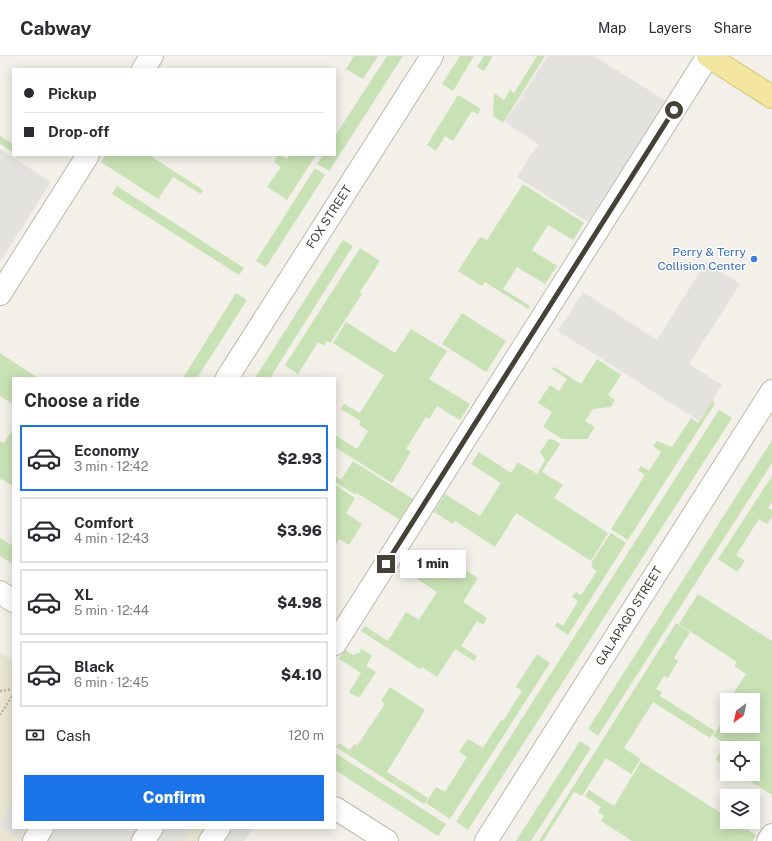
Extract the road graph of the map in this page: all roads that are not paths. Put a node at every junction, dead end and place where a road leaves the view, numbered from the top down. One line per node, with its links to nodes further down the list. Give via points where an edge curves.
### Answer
1 (152, 56): 4 (street)
2 (432, 56): 8 (street, FOX STREET)
3 (708, 56): 5 (main road); 12 (street)
4 (144, 68)
5 (772, 97)
6 (87, 156): 7 (street)
7 (0, 294)
8 (228, 377)
9 (772, 391): 22 (street, GALAPAGO STREET)
10 (0, 592): 11 (street)
11 (12, 600)
12 (336, 642)
13 (336, 809): 21 (street)
14 (41, 829): 18 (street)
15 (151, 829): 19 (street)
16 (218, 829): 20 (street)
17 (772, 835): 23 (street)
18 (34, 841)
19 (144, 841)
20 (210, 841)
21 (387, 841)
22 (486, 841)
23 (768, 841)

